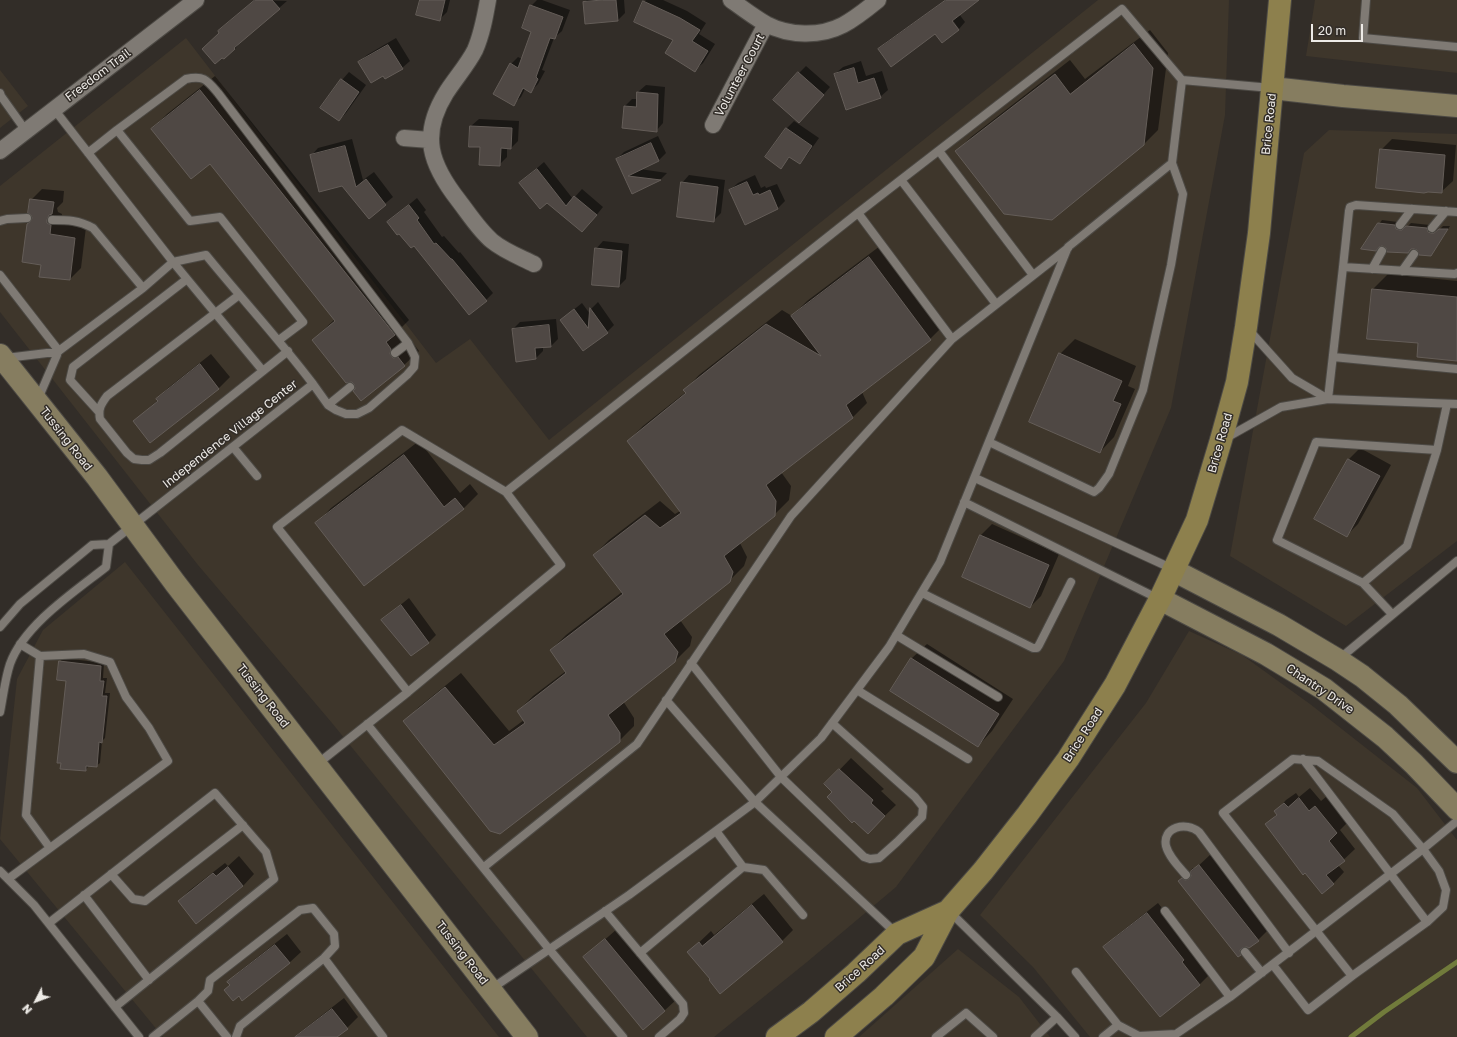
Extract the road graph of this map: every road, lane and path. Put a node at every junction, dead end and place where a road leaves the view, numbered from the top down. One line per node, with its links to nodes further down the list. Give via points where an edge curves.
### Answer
1 (196, 0): 13 (street, Freedom Trail)
2 (488, 0): 18 (street, via 474,51 438,109)
3 (731, 0): 7 (street)
4 (878, 0): 7 (street, via 842,25 826,31 798,33 783,31)
5 (1280, 0): 10 (main road)
6 (1366, 0): 8 (lane, via 1363,38)
7 (766, 24): 14 (street, Volunteer Court)
8 (1457, 47)
9 (1182, 80): 10 (lane); 20 (lane, via 1122,9); 22 (lane)
10 (1272, 88): 12 (main road, Brice Road); 49 (main road, Brice Road, via 1259,233)
11 (0, 95): 16 (lane)
12 (1457, 106)
13 (54, 109): 16 (street, Freedom Trail); 21 (lane)
14 (713, 125)
15 (117, 130): 21 (lane); 51 (lane, via 190,221 220,217 303,322); 52 (lane, via 186,78 197,76 207,80)
16 (26, 131): 19 (street, Freedom Trail)
17 (404, 138): 18 (street)
18 (430, 140): 37 (street, via 438,172 479,227 504,250)
19 (0, 151)
20 (939, 151): 23 (lane); 43 (lane)
21 (88, 153): 36 (lane)
22 (1172, 164): 33 (lane); 69 (lane, via 1182,194 1168,279 1143,390 1109,474 1094,492)
23 (901, 180): 27 (lane); 47 (lane)
24 (1412, 209): 25 (lane); 31 (lane); 38 (lane, via 1356,205 1350,207)
25 (1446, 211): 26 (lane); 32 (lane)
26 (1457, 212)
27 (858, 213): 50 (lane); 74 (lane)
28 (28, 218): 30 (lane)
29 (52, 220): 45 (lane, via 82,222 93,228)
30 (0, 221)
31 (1400, 225)
32 (1432, 228)
33 (1068, 248): 43 (lane); 69 (lane)
34 (1382, 251): 39 (lane)
35 (1414, 254): 40 (lane)
36 (173, 262): 44 (lane); 45 (lane); 46 (lane, Independence Village Center, via 206,255)
37 (534, 264)
38 (1343, 268): 39 (lane); 57 (lane)
39 (1372, 269): 40 (lane)
40 (1402, 271): 41 (lane)
41 (1457, 274)
42 (0, 275): 54 (lane)
43 (1033, 275): 47 (lane)
44 (188, 279): 48 (lane); 67 (lane, via 73,367 70,380)
45 (143, 288): 54 (lane)
46 (239, 295): 48 (lane); 51 (lane, Independence Village Center)
47 (996, 304): 50 (lane)
48 (215, 313): 59 (lane); 67 (lane, via 107,396)
49 (1246, 327): 62 (lane, via 1292,378); 68 (main road, Brice Road, via 1237,382)
50 (952, 339): 90 (lane, via 791,516)
51 (280, 340): 53 (lane, Independence Village Center)
52 (408, 343): 55 (lane); 66 (lane, via 415,357 414,367 369,408 357,414 346,414)
53 (288, 351): 59 (lane); 60 (lane, Independence Village Center)
54 (58, 352): 56 (lane); 63 (lane)
55 (395, 353)
56 (1, 357): 63 (main road, Tussing Road)
57 (1333, 357): 58 (lane); 62 (lane)
58 (1457, 369)
59 (262, 371): 67 (lane, via 160,454 149,460 134,459 127,453 100,419)
60 (313, 384): 66 (lane); 70 (lane, Independence Village Center)
61 (350, 388): 66 (lane)
62 (1328, 399): 64 (lane); 68 (lane, via 1281,406)
63 (37, 402): 76 (main road, Tussing Road)
64 (1447, 404): 65 (lane); 71 (lane)
65 (1457, 404)
66 (328, 405)
67 (99, 412)
68 (1221, 440): 79 (main road, Brice Road, via 1197,520)
69 (990, 442): 73 (lane)
70 (233, 447): 72 (lane); 76 (lane, Independence Village Center)
71 (1437, 450): 81 (lane, via 1407,546); 81 (lane, via 1316,442 1277,540)
72 (257, 476)
73 (975, 478): 75 (lane); 79 (lane)
74 (506, 492): 92 (lane, via 561,565); 92 (lane, via 402,430 277,527)
75 (964, 502): 82 (lane, via 940,562); 83 (lane)
76 (133, 525): 77 (lane, Independence Village Center); 101 (main road, Tussing Road)
77 (109, 544): 85 (lane, via 92,545 20,604); 87 (lane, via 106,567 42,619)
78 (1457, 561): 84 (lane)
79 (1173, 570): 83 (main road, Brice Road); 89 (main road, via 1279,625)
80 (1071, 582): 82 (lane, via 1037,648)
81 (1363, 583): 84 (lane)
82 (922, 593): 86 (lane)
83 (1160, 599): 104 (main road, Chantry Drive, via 1266,654 1324,688 1385,736); 119 (main road, Brice Road, via 1115,686 1068,759 998,852)
84 (1392, 614): 89 (lane)
85 (0, 627)
86 (896, 635): 91 (lane); 93 (lane)
87 (20, 644): 88 (lane); 95 (lane, via 10,664)
88 (40, 656): 108 (lane, via 26,815); 108 (lane, via 84,654 110,662 126,697 149,728 168,761)
89 (1338, 660): 100 (main road, via 1398,705)
90 (691, 664): 94 (lane); 102 (lane)
91 (857, 690): 96 (lane); 98 (lane)
92 (408, 692): 97 (lane)
93 (998, 697)
94 (666, 700): 103 (lane); 110 (lane, via 637,744)
95 (0, 712)
96 (832, 723): 102 (lane, via 821,738); 102 (lane, via 915,797 923,807 922,817 878,858 870,859 864,857)
97 (367, 724): 101 (lane); 110 (lane)
98 (968, 758)
99 (1303, 759): 109 (lane, via 1318,761 1393,814); 114 (lane); 124 (lane, via 1292,759 1223,813)
100 (1457, 762)
101 (316, 765): 136 (main road, Tussing Road)
102 (781, 777): 103 (lane)
103 (755, 802): 107 (lane); 125 (lane)
104 (1457, 809)
105 (1457, 821): 109 (lane)
106 (243, 825): 113 (lane, via 145,901 133,899); 113 (lane, via 215,793); 135 (lane, via 266,852 274,879)
107 (716, 831): 111 (lane); 118 (lane)
108 (50, 848): 116 (lane)
109 (1422, 849): 114 (lane); 122 (lane, via 1440,871 1446,890 1443,907)
110 (484, 867): 126 (lane)
111 (743, 867): 121 (lane, via 764,870); 128 (lane)
112 (0, 871): 116 (lane)
113 (111, 874): 117 (lane)
114 (1391, 874): 122 (lane); 124 (lane)
115 (1186, 875): 129 (lane, via 1166,847 1169,834 1180,826 1193,827 1199,832)
116 (8, 879): 123 (lane)
117 (84, 895): 123 (lane); 135 (lane)
118 (605, 911): 126 (lane); 128 (lane)
119 (948, 911): 125 (main road, Brice Road); 140 (lane); 151 (main road, Brice Road, via 924,957)
120 (1165, 911): 137 (lane)
121 (803, 915)
122 (1427, 922): 134 (lane)
123 (49, 923): 139 (lane)
124 (1316, 931): 129 (lane); 134 (lane)
125 (897, 934): 150 (main road, Brice Road, via 817,1007)
126 (549, 949): 136 (lane); 148 (lane)
127 (1245, 952): 133 (lane)
128 (640, 953): 149 (lane, via 683,1004 684,1012 680,1019)
129 (1289, 953): 131 (lane)
130 (324, 958): 138 (lane, via 335,946 334,934 313,908 300,910 210,980 208,991); 145 (lane, via 240,1026); 146 (lane)
131 (1274, 964): 133 (lane); 134 (lane, via 1308,1010)
132 (1076, 972): 141 (lane)
133 (1262, 973): 137 (lane)
134 (1352, 976)
135 (149, 980): 139 (lane)
136 (491, 990): 147 (main road, Tussing Road)
137 (1230, 997): 141 (lane, via 1176,1034 1139,1036)
138 (198, 1002): 143 (lane); 144 (lane)
139 (115, 1007): 142 (lane)
140 (1057, 1017): 154 (lane); 155 (lane)
141 (1118, 1025): 156 (lane)
142 (139, 1037)
143 (153, 1037)
144 (227, 1037)
145 (236, 1037)
146 (383, 1037)
147 (527, 1037)
148 (623, 1037)
149 (659, 1037)
150 (777, 1037)
151 (836, 1037)
152 (936, 1037): 153 (lane, via 966,1013)
153 (993, 1037)
154 (1035, 1037)
155 (1075, 1037)
156 (1102, 1037)

